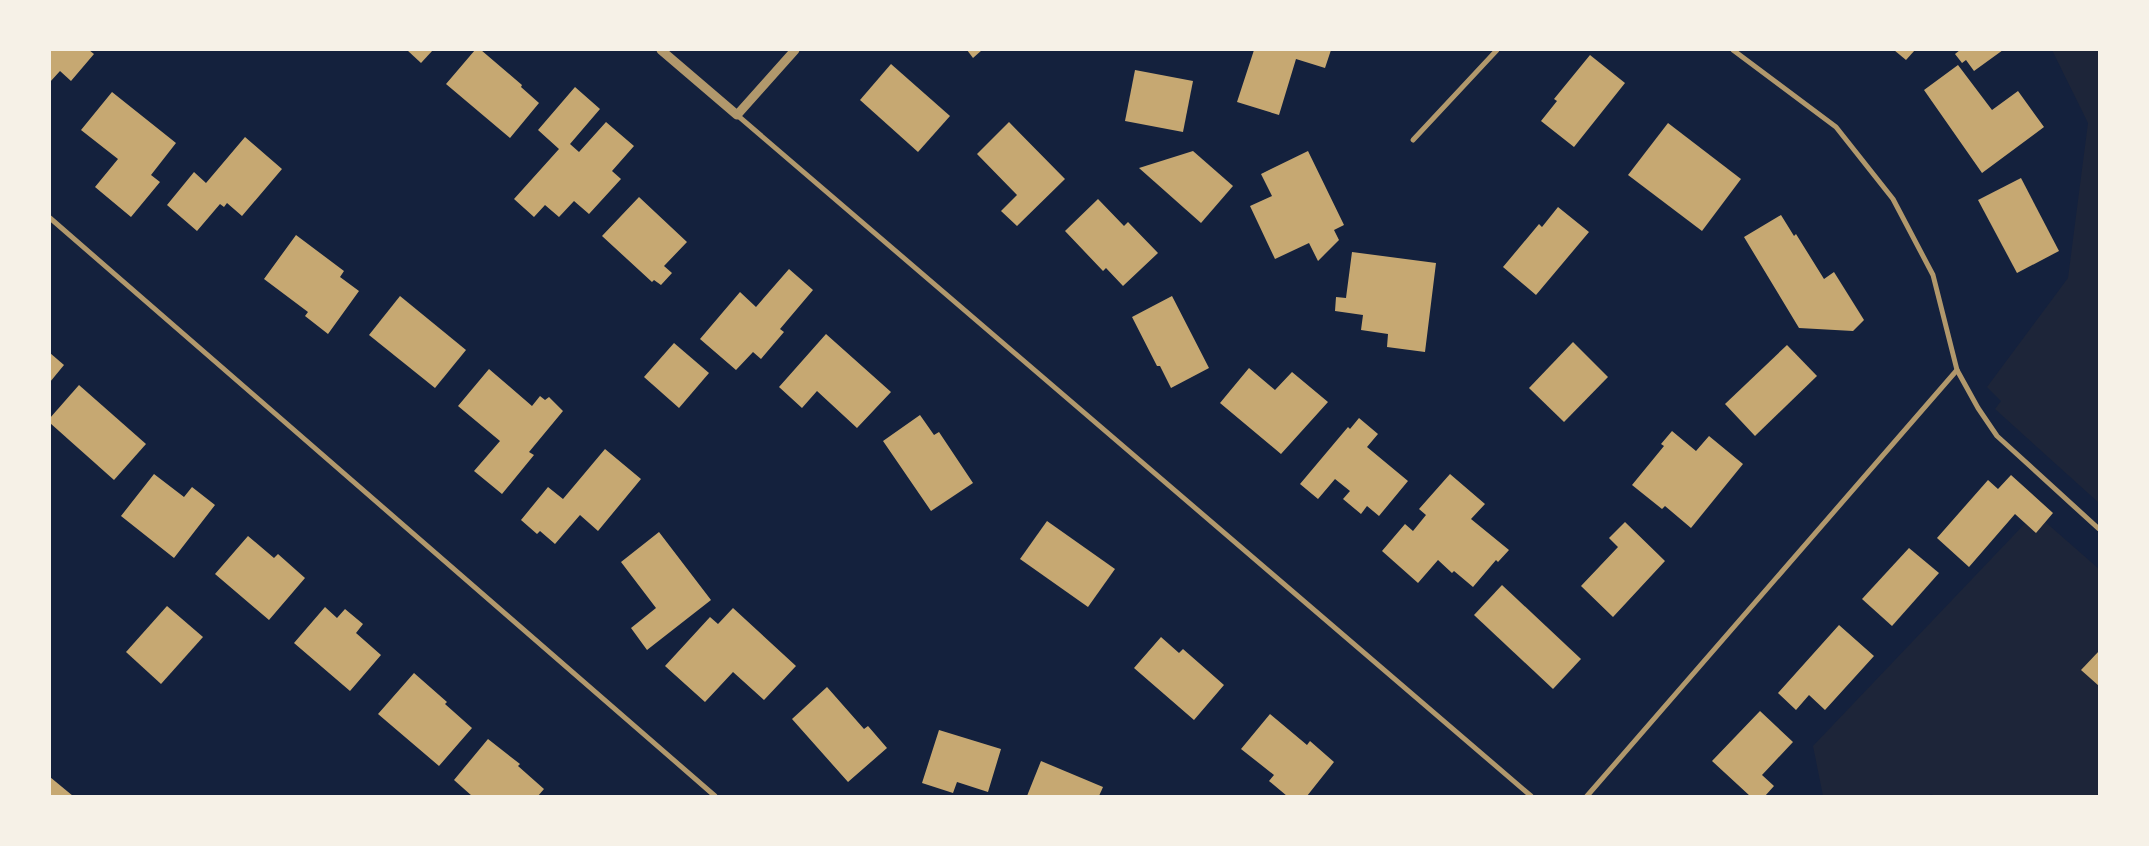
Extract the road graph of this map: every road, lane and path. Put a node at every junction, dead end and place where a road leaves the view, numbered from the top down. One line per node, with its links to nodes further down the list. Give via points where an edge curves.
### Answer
1 (661, 50): 5 (street)
2 (794, 50): 5 (street)
3 (1497, 50): 6 (street)
4 (1733, 50): 8 (street, via 1836,127 1893,199 1933,275)
5 (737, 115): 11 (street)
6 (1412, 140)
7 (50, 218): 10 (street)
8 (1957, 370): 9 (street, via 1997,436); 12 (street)
9 (2099, 529)
10 (715, 796)
11 (1531, 796)
12 (1587, 796)

